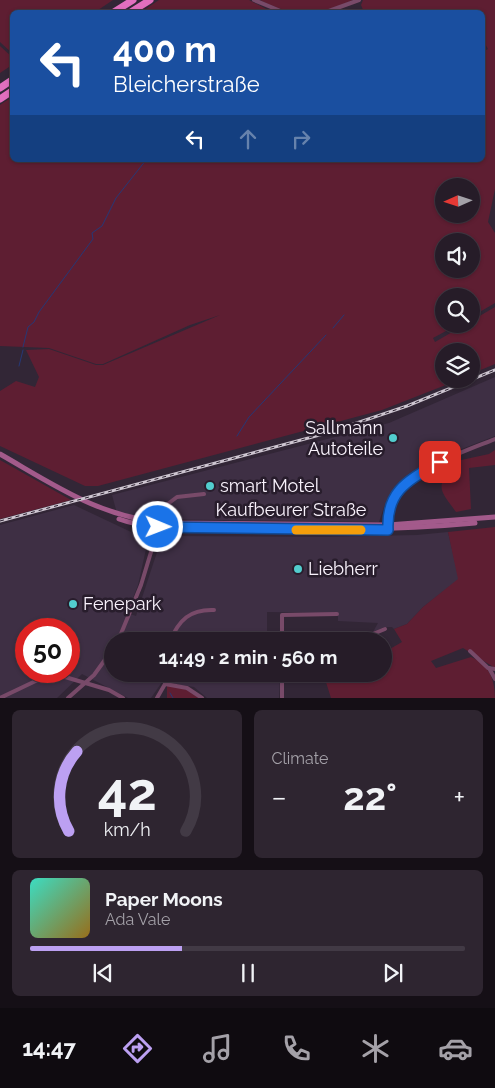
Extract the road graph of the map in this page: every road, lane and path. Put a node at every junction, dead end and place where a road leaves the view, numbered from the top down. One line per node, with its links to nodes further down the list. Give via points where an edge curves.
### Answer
1 (133, 0): 5 (highway)
2 (150, 0): 6 (highway)
3 (254, 0): 7 (street)
4 (359, 0): 8 (street)
5 (117, 10)
6 (134, 10)
7 (278, 10)
8 (332, 10)
9 (495, 439): 16 (street, via 440,462 406,482 395,494 389,508)
10 (0, 454): 12 (main road, Kaufbeurer Straße)
11 (204, 494): 15 (street, via 173,498 164,506)
12 (90, 505): 14 (main road, Kaufbeurer Straße, via 102,513); 15 (main road, Kaufbeurer Straße)
13 (495, 519): 16 (main road, Kaufbeurer Straße)
14 (135, 524): 15 (main road, Kaufbeurer Straße); 18 (street, via 147,533)
15 (158, 525): 16 (main road, Kaufbeurer Straße); 17 (main road, Kaufbeurer Straße); 18 (street)
16 (388, 527): 17 (main road, Kaufbeurer Straße)
17 (173, 528): 18 (street, via 162,535)
18 (151, 551): 22 (street)
19 (214, 610): 23 (street, via 200,609 184,618)
20 (337, 614): 24 (street, via 282,615)
21 (386, 629): 25 (street)
22 (122, 632)
23 (175, 632)
24 (282, 632)
25 (378, 632)
26 (470, 651): 28 (street)
27 (104, 661): 32 (street)
28 (488, 668): 29 (street); 30 (street)
29 (495, 669)
30 (495, 679)
31 (282, 682): 39 (street)
32 (84, 684): 34 (street, via 60,674 51,674); 35 (street); 36 (street, via 109,690)
33 (165, 684): 37 (street); 38 (street, via 187,688)
34 (0, 698)
35 (68, 698)
36 (123, 698)
37 (158, 698)
38 (202, 698)
39 (282, 698)

